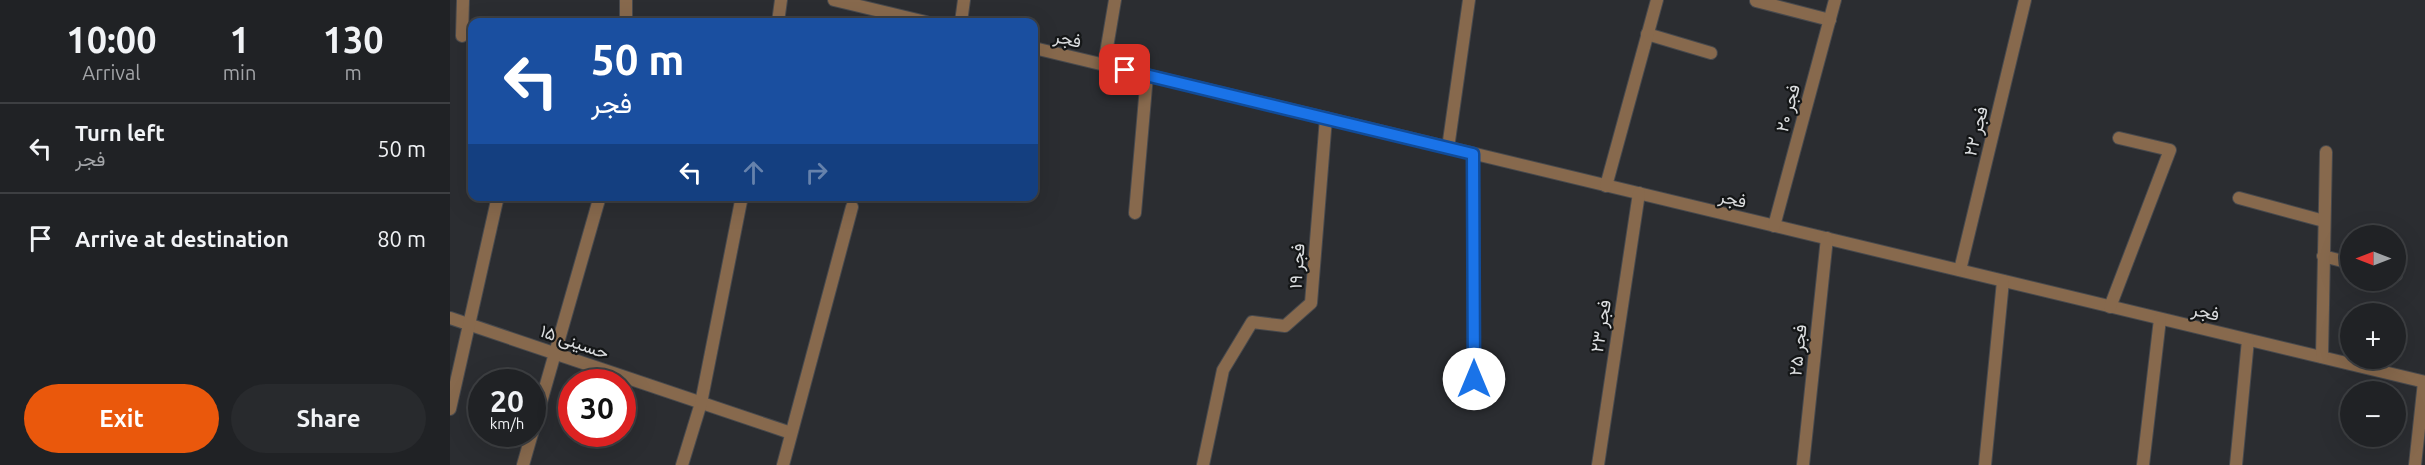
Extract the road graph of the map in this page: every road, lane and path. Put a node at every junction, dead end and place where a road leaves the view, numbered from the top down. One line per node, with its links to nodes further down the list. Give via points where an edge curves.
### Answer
1 (463, 0): 18 (street)
2 (626, 0): 12 (street)
3 (781, 0): 13 (street)
4 (835, 0): 14 (street)
5 (964, 0): 15 (street)
6 (1115, 0): 21 (street)
7 (1469, 0): 25 (street)
8 (1657, 0): 17 (street)
9 (1756, 0): 16 (street)
10 (1835, 0): 16 (street, فجر ۲۰)
11 (2025, 0): 41 (street, فجر ۲۲)
12 (626, 18)
13 (779, 18)
14 (909, 18)
15 (962, 18)
16 (1830, 20): 37 (street, فجر ۲۰)
17 (1647, 34): 20 (street); 28 (street)
18 (462, 36)
19 (1038, 49): 21 (street, فجر)
20 (1711, 53)
21 (1104, 65): 22 (street, فجر)
22 (1147, 75): 23 (street, فجر); 35 (street)
23 (1326, 118): 25 (street, فجر); 58 (street, فجر ۱۹, via 1311,303 1285,326 1252,322 1223,370)
24 (2119, 138): 43 (street, via 2170,150)
25 (1448, 148): 27 (street, فجر)
26 (2326, 152): 36 (street)
27 (1473, 154): 28 (street, فجر); 50 (street)
28 (1606, 186): 29 (street, فجر)
29 (1639, 193): 37 (street, فجر); 59 (street, فجر ۲۳)
30 (2239, 198): 36 (street)
31 (497, 201): 46 (street)
32 (599, 201): 48 (street)
33 (741, 201): 52 (street)
34 (852, 207): 54 (street)
35 (1135, 213)
36 (2324, 221): 39 (street)
37 (1774, 226): 38 (street, فجر)
38 (1827, 238): 41 (street, فجر); 60 (street, فجر ۲۵)
39 (2324, 256): 40 (street); 49 (street)
40 (2340, 260)
41 (1960, 270): 42 (street, فجر)
42 (2003, 281): 43 (street, فجر); 61 (street)
43 (2110, 307): 45 (street, فجر)
44 (450, 318): 46 (street, حسینی ۱۵)
45 (2160, 318): 47 (street, فجر); 62 (street)
46 (471, 326): 48 (street, حسینی ۱۵); 53 (street)
47 (2248, 340): 49 (street, فجر); 63 (street)
48 (556, 354): 52 (street, حسینی ۱۵); 55 (street)
49 (2322, 357): 51 (street, فجر)
50 (1474, 379)
51 (2425, 382): 64 (street)
52 (701, 403): 54 (street, حسینی ۱۵); 56 (street)
53 (450, 409)
54 (791, 433): 57 (street)
55 (523, 465)
56 (682, 465)
57 (783, 465)
58 (1203, 465)
59 (1598, 465)
60 (1803, 465)
61 (1985, 465)
62 (2143, 465)
63 (2236, 465)
64 (2415, 465)

